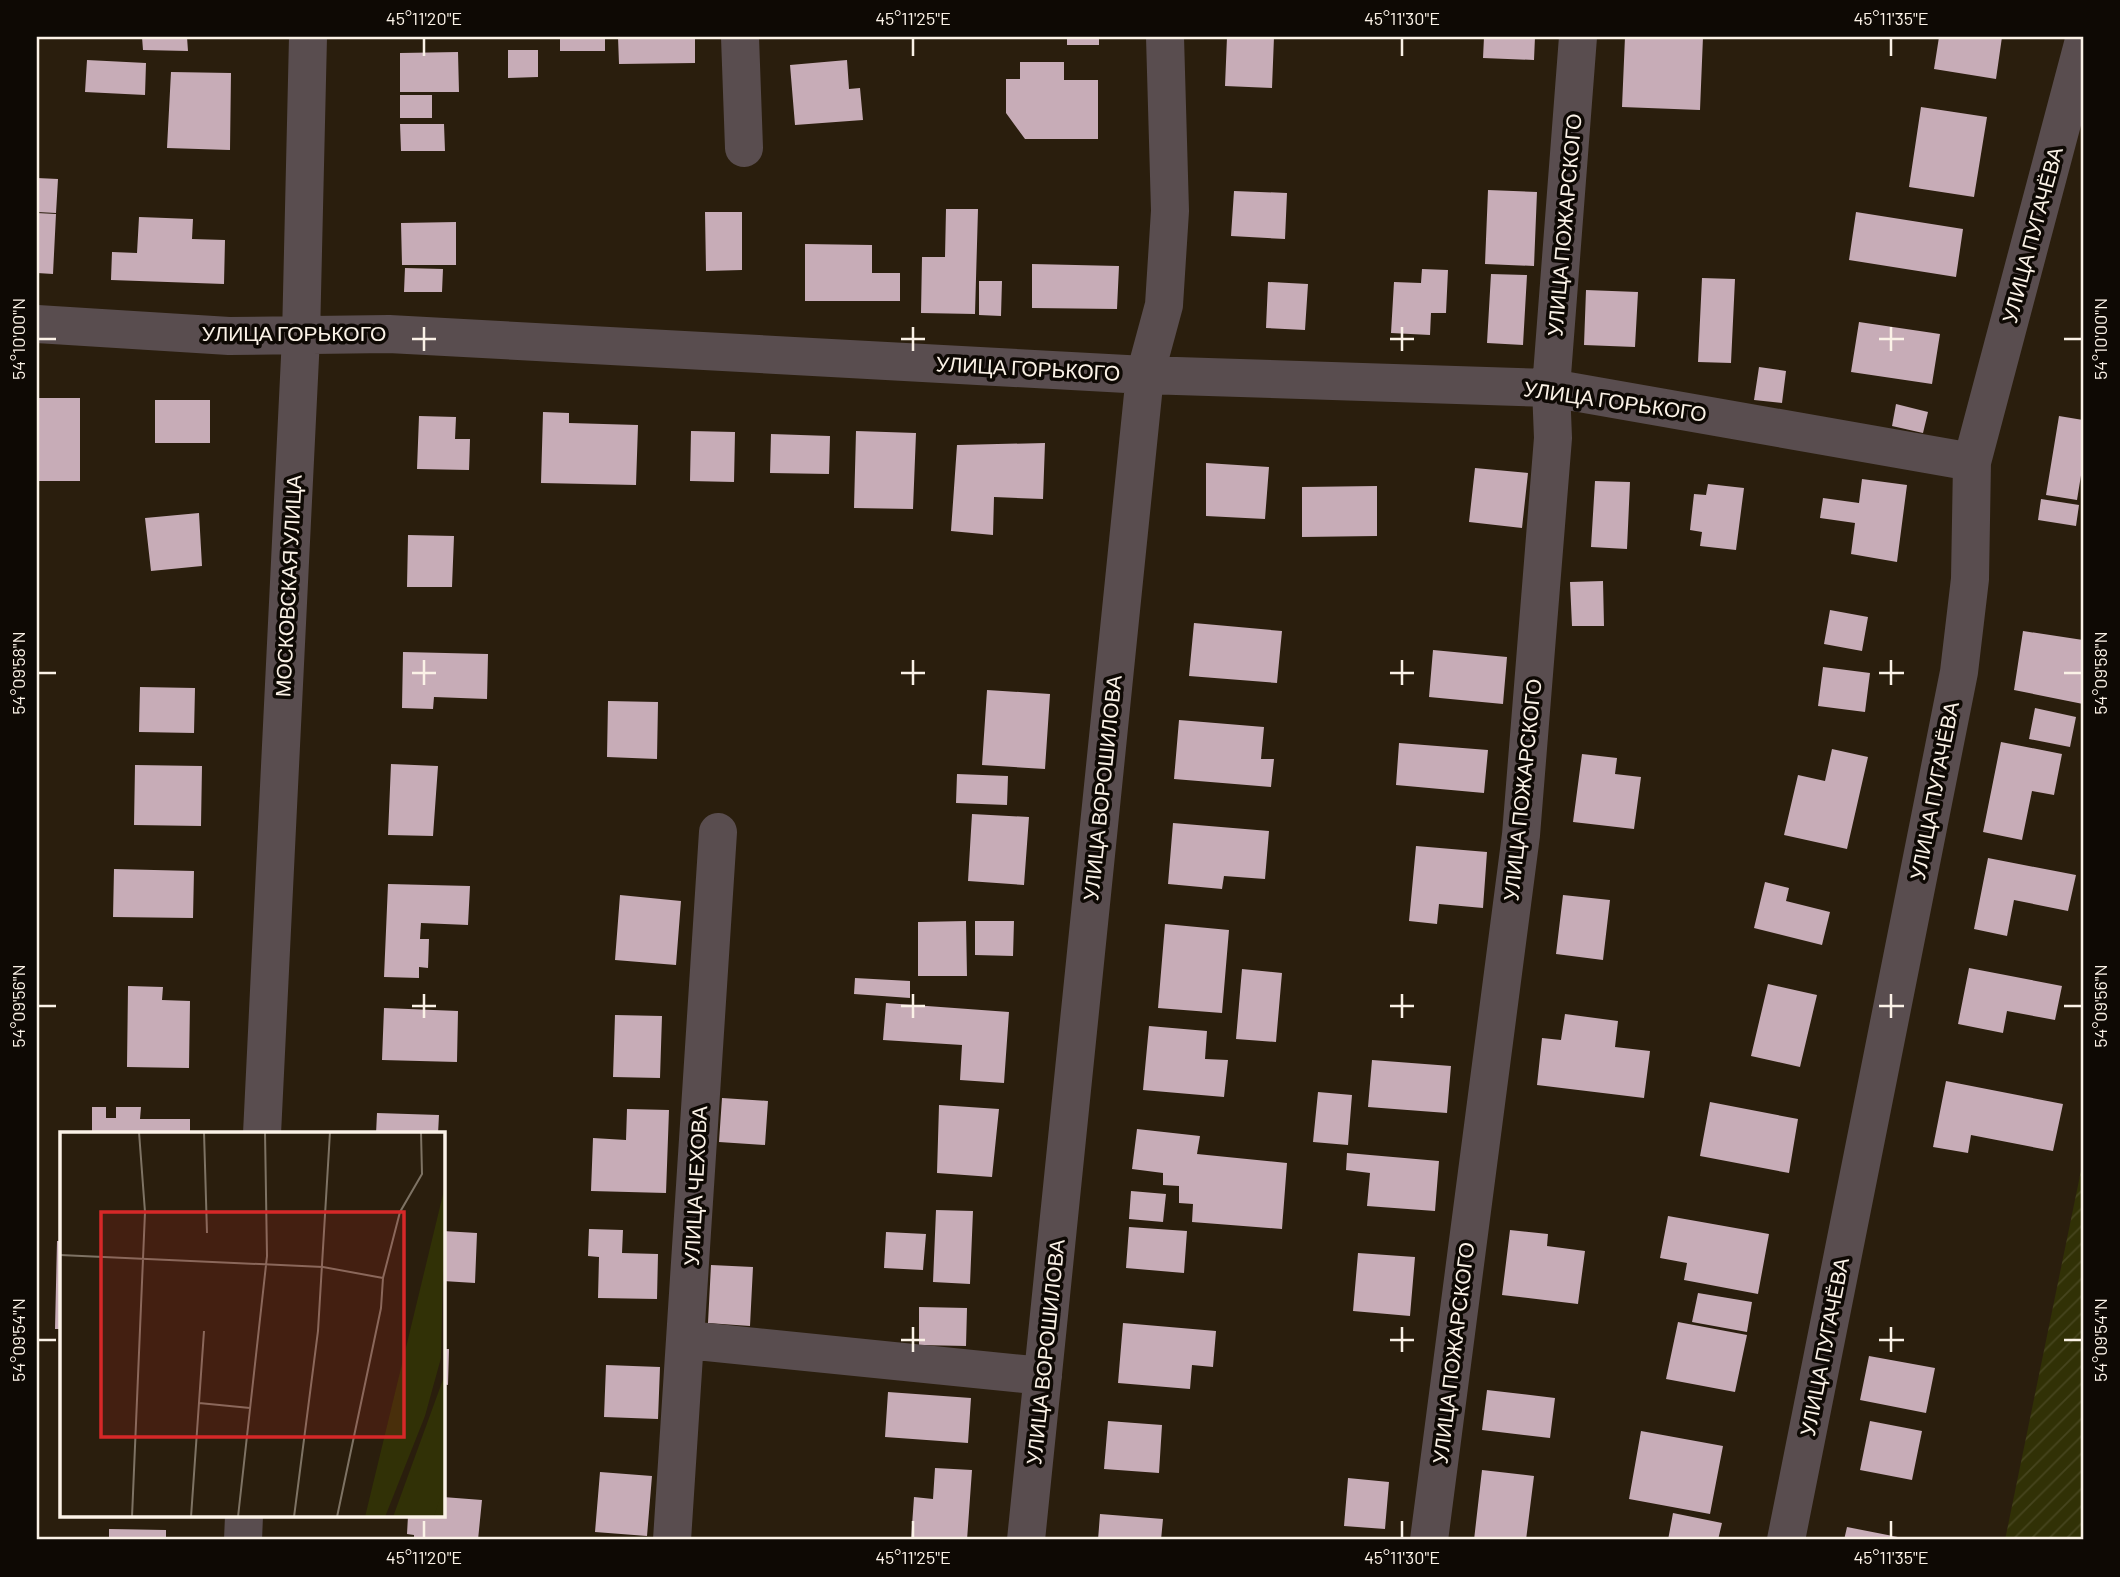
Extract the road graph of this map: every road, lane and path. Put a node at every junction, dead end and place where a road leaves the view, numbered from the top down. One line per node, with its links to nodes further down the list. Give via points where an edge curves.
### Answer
1 (308, 37): 8 (street, МОСКОВСКАЯ УЛИЦА)
2 (740, 37): 6 (street)
3 (1165, 37): 9 (street, УЛИЦА ВОРОШИЛОВА, via 1170,211 1164,305)
4 (1578, 37): 10 (street, УЛИЦА ПОЖАРСКОГО)
5 (2083, 44): 11 (street, УЛИЦА ПУГАЧЁВА)
6 (744, 148)
7 (37, 324): 8 (street, УЛИЦА ГОРЬКОГО)
8 (301, 337): 9 (street, УЛИЦА ГОРЬКОГО, via 389,334); 13 (street, МОСКОВСКАЯ УЛИЦА)
9 (1145, 375): 10 (street, УЛИЦА ГОРЬКОГО); 15 (street, УЛИЦА ВОРОШИЛОВА)
10 (1551, 388): 11 (street, УЛИЦА ГОРЬКОГО); 20 (street, УЛИЦА ПОЖАРСКОГО, via 1553,438 1521,835)
11 (1972, 462): 21 (street, УЛИЦА ПУГАЧЁВА, via 1970,579 1959,671)
12 (718, 832): 14 (street, УЛИЦА ЧЕХОВА)
13 (262, 1132)
14 (687, 1339): 15 (street); 18 (street, УЛИЦА ЧЕХОВА)
15 (1043, 1376): 19 (street, УЛИЦА ВОРОШИЛОВА)
16 (244, 1518): 17 (street)
17 (243, 1540)
18 (672, 1540)
19 (1026, 1540)
20 (1429, 1540)
21 (1786, 1540)

